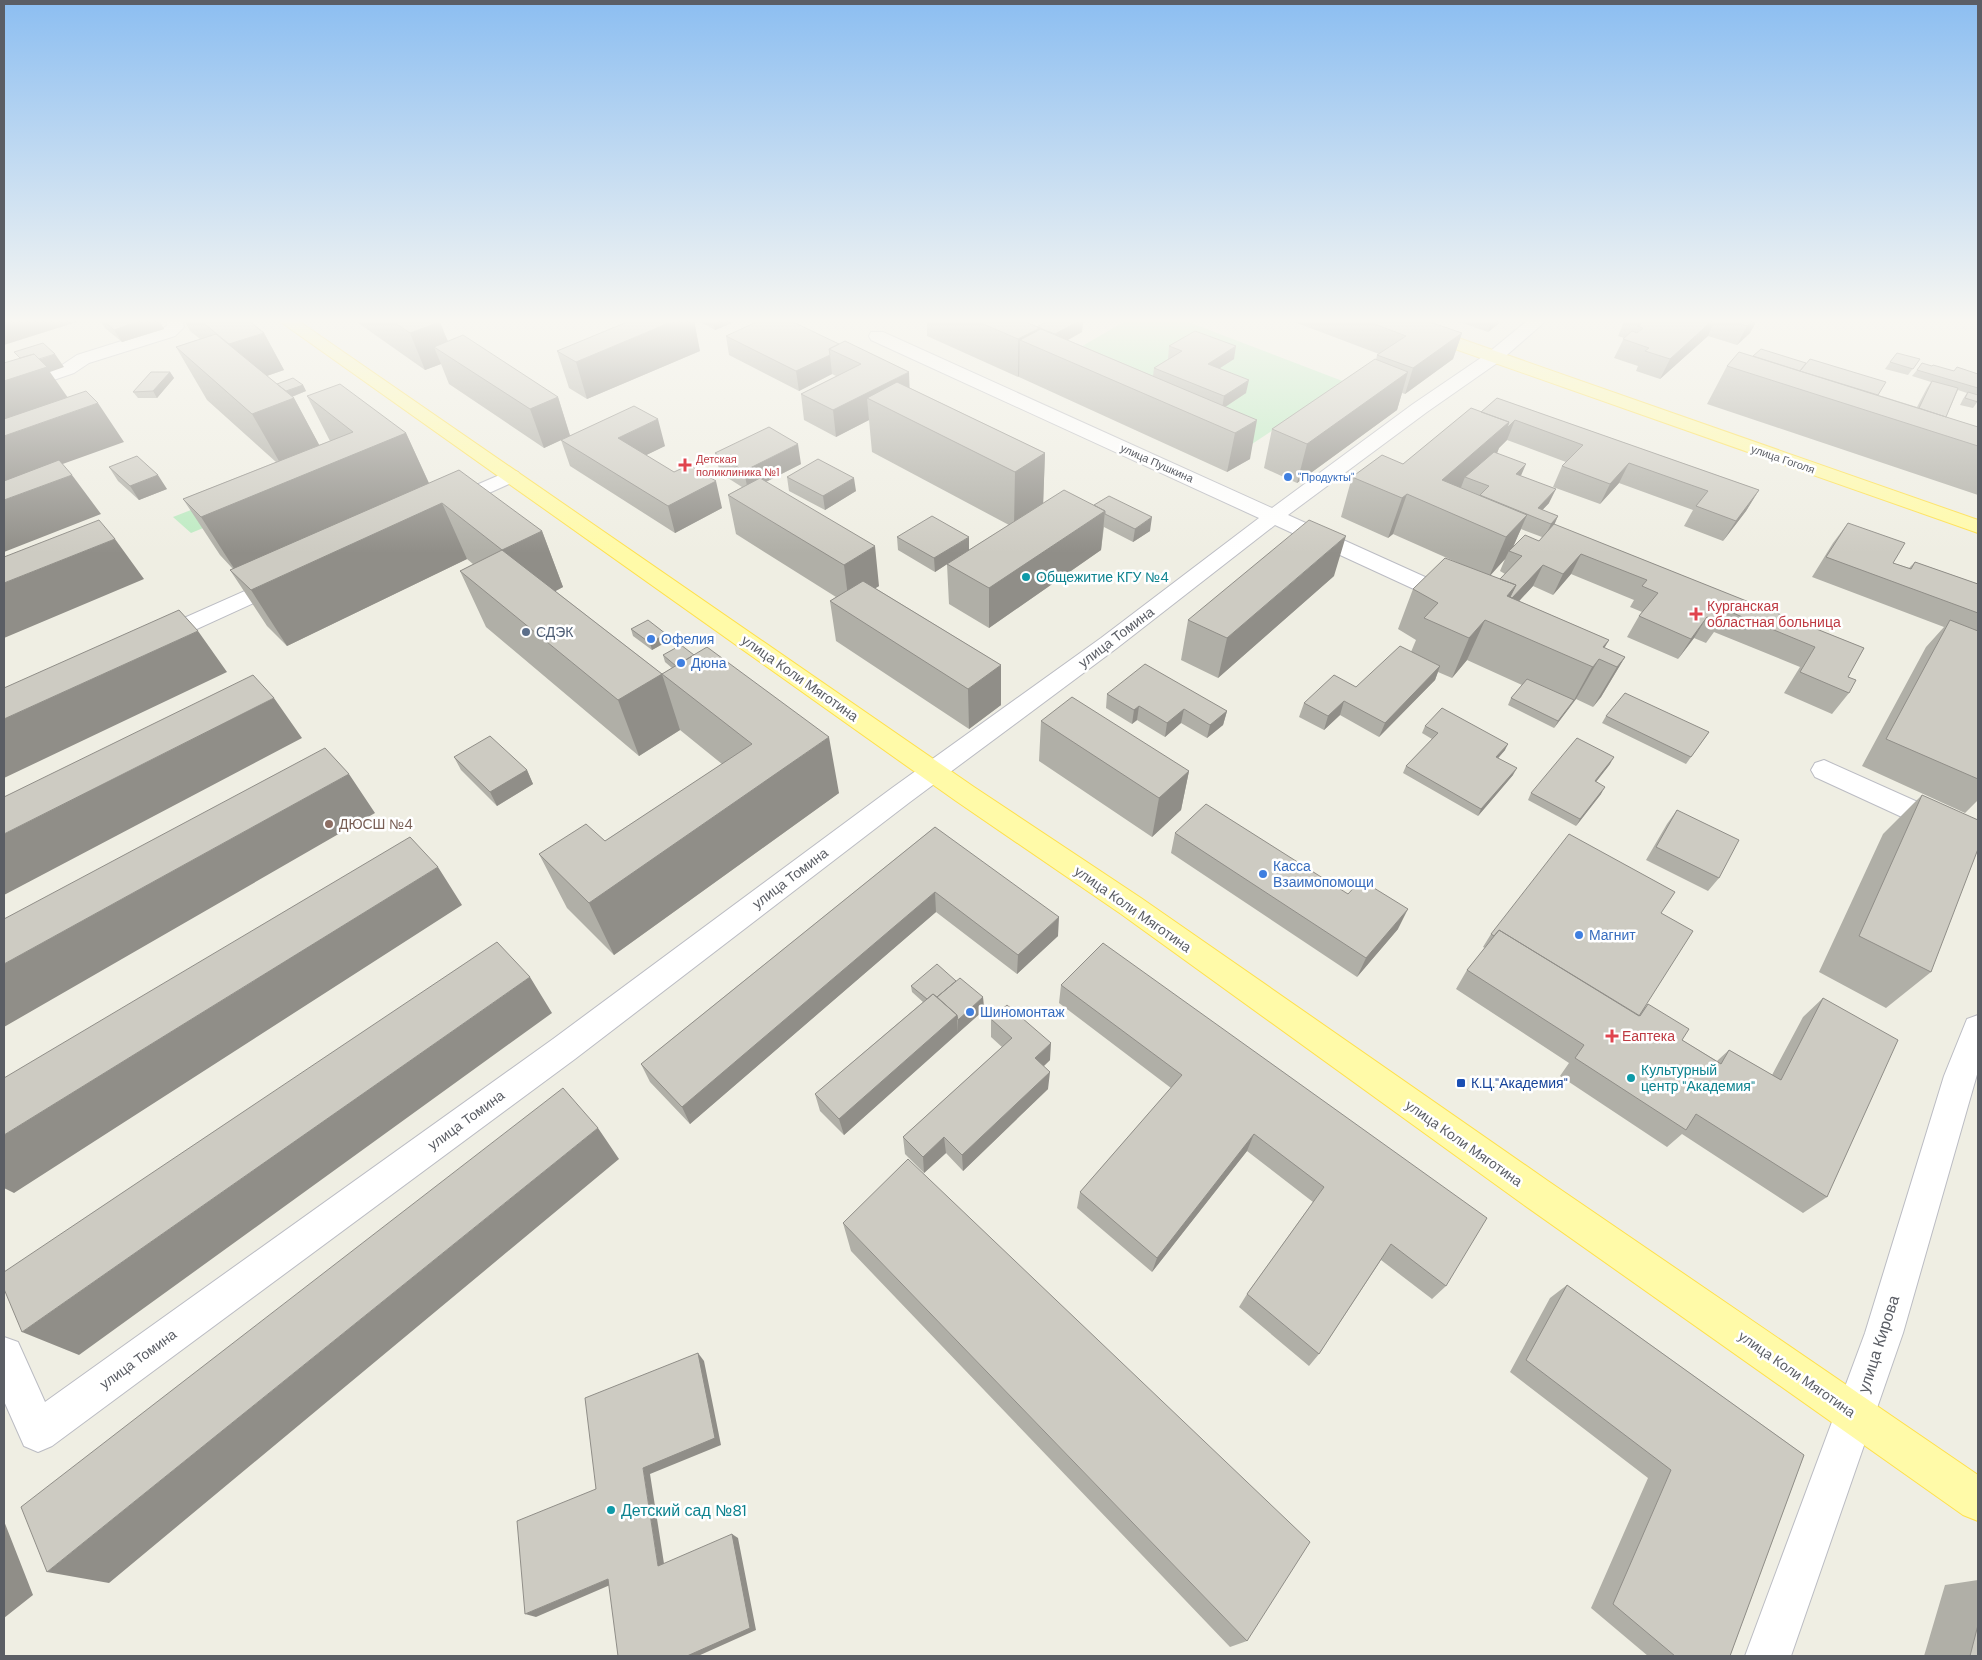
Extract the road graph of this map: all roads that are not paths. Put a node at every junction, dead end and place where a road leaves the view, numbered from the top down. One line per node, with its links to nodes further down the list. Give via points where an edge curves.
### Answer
1 (398, 397): 5 (main road, улица Коли Мяготина)
2 (1013, 397): 7 (street, улица Пушкина)
3 (1435, 397): 7 (street, улица Томина)
4 (1609, 397): 8 (main road, улица Гоголя)
5 (511, 476): 6 (street); 13 (main road, улица Коли Мяготина)
6 (434, 511)
7 (1274, 516): 10 (street, улица Пушкина); 13 (street, улица Томина)
8 (1978, 527)
9 (302, 572): 11 (street)
10 (1437, 591)
11 (136, 649)
12 (1824, 770): 14 (street)
13 (935, 772): 16 (street, улица Томина, via 901,794 564,1049 38,1432); 17 (main road, улица Коли Мяготина)
14 (1978, 841)
15 (1978, 1029): 17 (street, улица Кирова, via 1960,1076 1884,1333)
16 (4, 1356)
17 (1855, 1414): 18 (main road, улица Коли Мяготина); 19 (street, улица Кирова)
18 (1978, 1500)
19 (1768, 1656)

